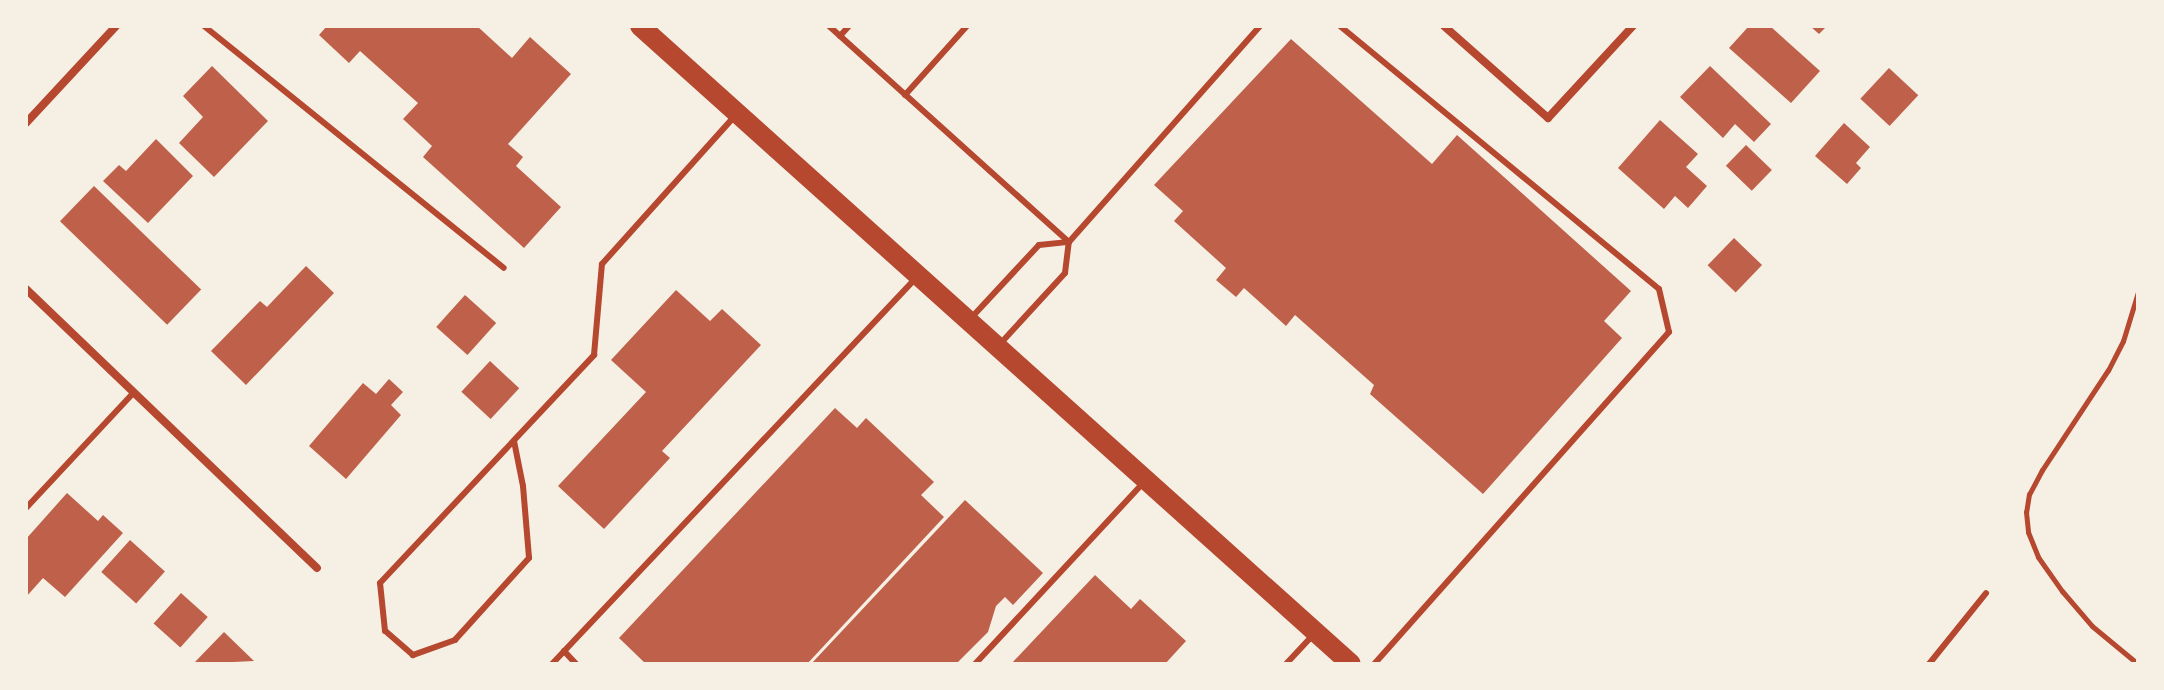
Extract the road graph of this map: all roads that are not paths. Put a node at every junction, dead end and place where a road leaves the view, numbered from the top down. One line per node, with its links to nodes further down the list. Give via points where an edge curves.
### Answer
1 (116, 26): 14 (street)
2 (204, 26): 16 (lane)
3 (640, 26): 13 (main road)
4 (829, 26): 11 (lane)
5 (849, 26): 11 (lane)
6 (967, 26): 12 (lane)
7 (1260, 26): 15 (lane)
8 (1340, 26): 34 (lane, via 1659,289 1669,332)
9 (1444, 26): 10 (street, via 1548,118)
10 (1633, 26)
11 (840, 36): 12 (lane)
12 (905, 95): 15 (lane)
13 (737, 114): 17 (main road); 22 (lane, via 602,264 594,355)
14 (26, 123)
15 (1069, 242): 19 (lane, via 1039,245); 20 (lane, via 1065,273)
16 (504, 268)
17 (918, 276): 19 (main road); 28 (lane)
18 (26, 289): 21 (street)
19 (969, 321): 20 (main road)
20 (997, 347): 23 (main road)
21 (134, 392): 24 (lane); 25 (street)
22 (514, 441): 22 (lane, via 380,583 385,631 413,655 455,640 529,558)
23 (1145, 480): 27 (main road); 31 (lane)
24 (26, 508)
25 (317, 568)
26 (1986, 593): 35 (lane)
27 (1315, 632): 32 (lane); 33 (main road)
28 (564, 651): 29 (lane); 30 (lane)
29 (552, 664)
30 (576, 664)
31 (975, 664)
32 (1286, 664)
33 (1351, 664)
34 (1374, 664)
35 (1929, 664)

